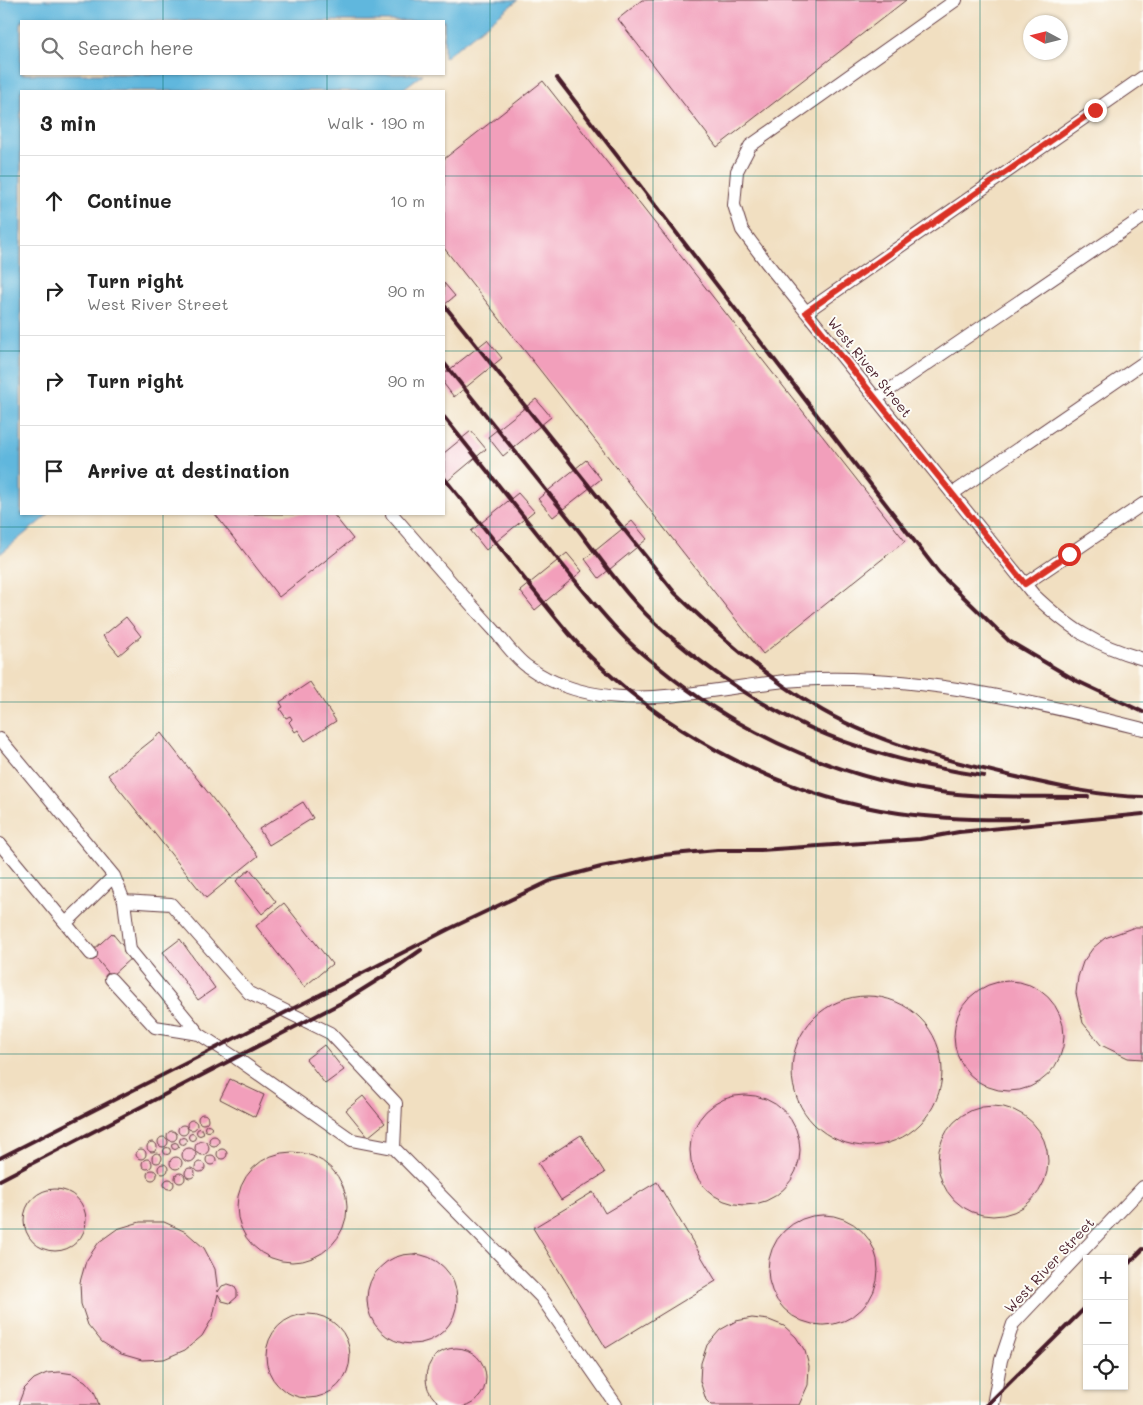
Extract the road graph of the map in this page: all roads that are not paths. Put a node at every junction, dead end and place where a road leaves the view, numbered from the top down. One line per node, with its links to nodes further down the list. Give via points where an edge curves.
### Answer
1 (956, 0): 4 (lane, West River Street, via 750,146 737,171 734,205 742,230)
2 (1143, 77): 4 (lane)
3 (1143, 217): 6 (lane)
4 (806, 312): 6 (lane, West River Street)
5 (1143, 363): 7 (lane)
6 (876, 399): 7 (lane, West River Street)
7 (952, 494): 10 (lane, West River Street)
8 (1143, 504): 10 (lane)
9 (393, 515): 12 (lane, via 527,666 565,686 606,696 636,697 778,681 911,682 1006,698)
10 (1025, 584): 11 (lane, West River Street, via 1062,620 1093,642)
11 (1143, 659)
12 (1143, 729)
13 (0, 739): 15 (lane)
14 (0, 844): 17 (lane)
15 (114, 876): 16 (lane); 17 (lane)
16 (124, 901): 20 (lane, via 130,950); 21 (lane, via 171,904 249,993 330,1032 396,1103)
17 (66, 923): 18 (lane)
18 (90, 954)
19 (111, 979): 20 (lane, via 155,1027)
20 (199, 1034): 21 (lane, via 352,1140)
21 (394, 1148): 23 (lane, via 541,1297)
22 (1143, 1187): 24 (lane, West River Street, via 1013,1324 1001,1360)
23 (616, 1405)
24 (993, 1405)

